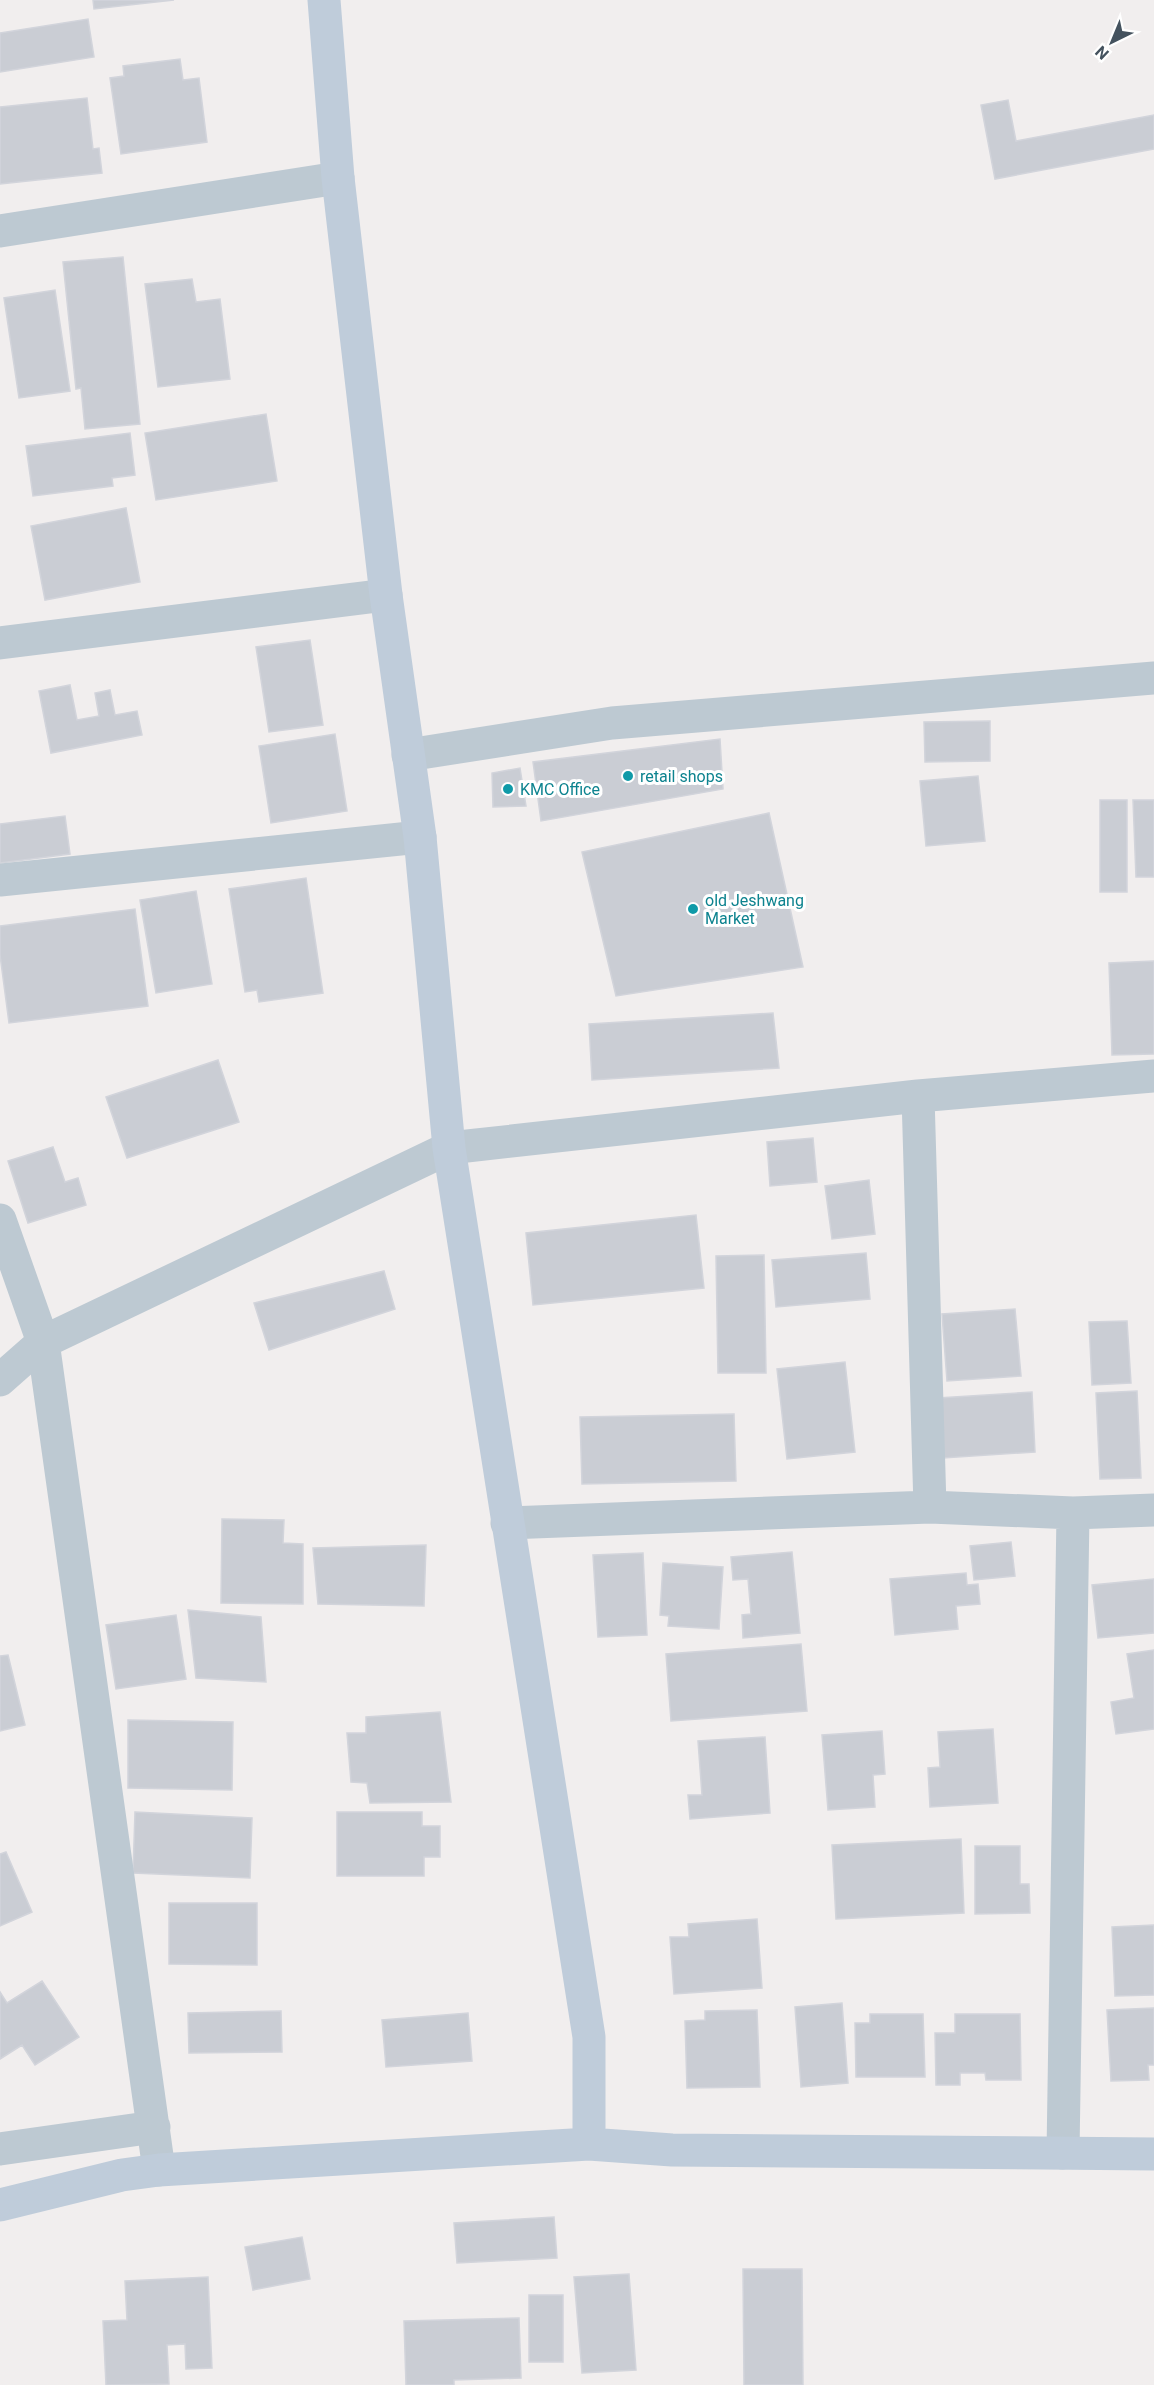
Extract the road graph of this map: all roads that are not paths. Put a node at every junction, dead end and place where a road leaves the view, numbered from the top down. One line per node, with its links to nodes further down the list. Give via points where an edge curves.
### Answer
1 (324, 0): 2 (street)
2 (338, 178): 3 (street); 4 (street)
3 (0, 231)
4 (386, 595): 5 (street); 7 (street)
5 (0, 643)
6 (1154, 678): 7 (street, via 612,723)
7 (408, 754): 8 (street)
8 (420, 837): 9 (street); 12 (street)
9 (0, 880)
10 (1154, 1076): 11 (street)
11 (918, 1096): 12 (street); 16 (street)
12 (448, 1148): 14 (street); 19 (street)
13 (0, 1220): 14 (street)
14 (44, 1342): 15 (street); 20 (street)
15 (0, 1380)
16 (930, 1507): 18 (street); 19 (street)
17 (1154, 1510): 18 (street)
18 (1073, 1513): 23 (street)
19 (507, 1523): 21 (street, via 589,2037)
20 (154, 2127): 22 (street); 25 (street)
21 (590, 2144): 23 (street, via 672,2150); 25 (street)
22 (0, 2149)
23 (1063, 2153): 24 (street)
24 (1154, 2154)
25 (159, 2170): 26 (street, via 122,2175)
26 (0, 2205)

